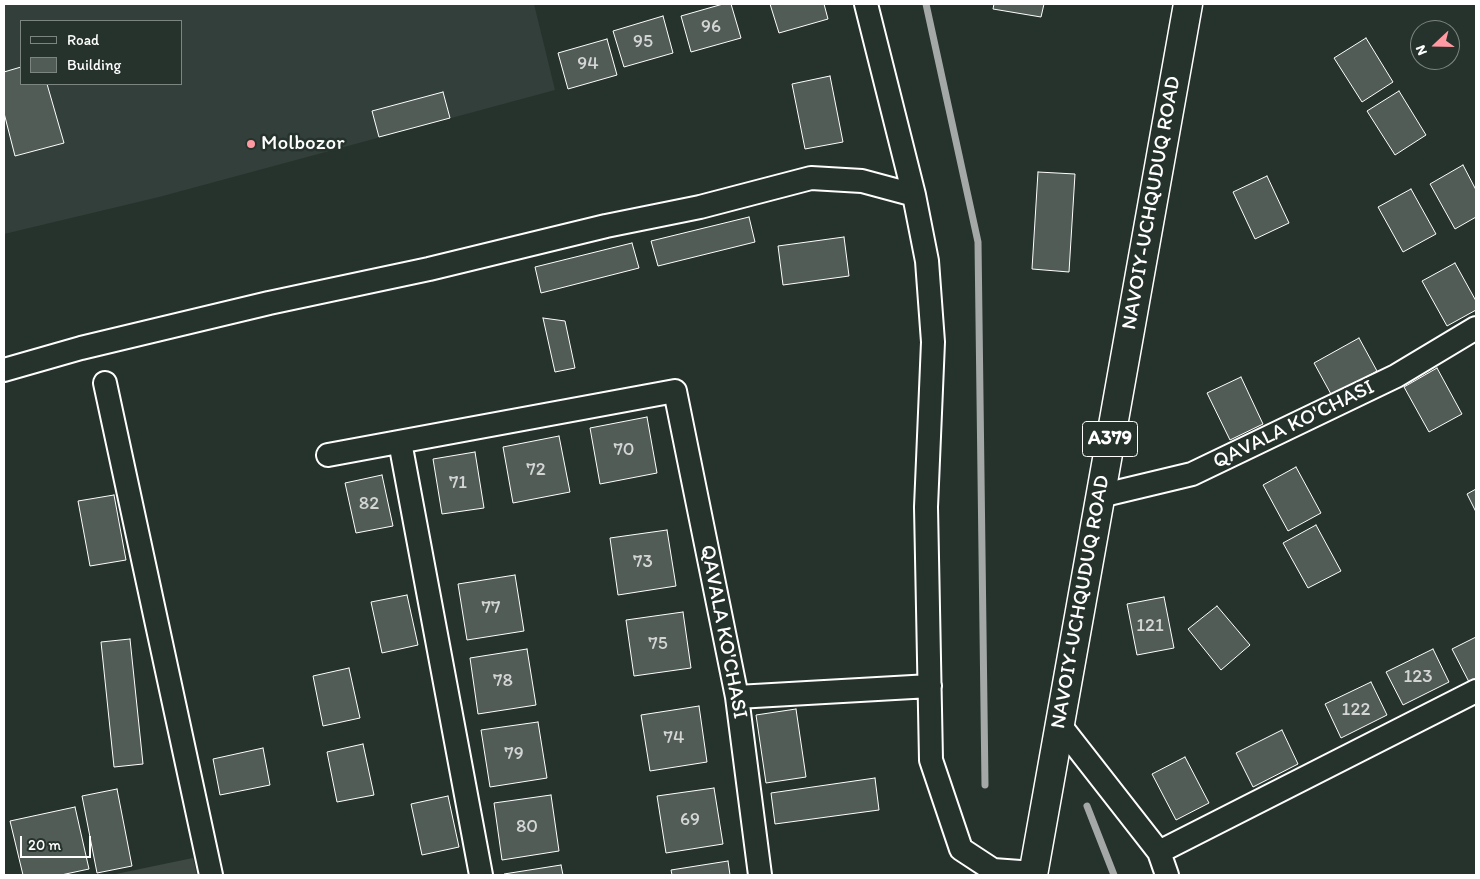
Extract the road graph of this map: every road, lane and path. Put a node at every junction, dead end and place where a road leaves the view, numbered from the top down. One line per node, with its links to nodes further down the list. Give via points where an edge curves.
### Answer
1 (866, 4): 3 (street)
2 (1188, 4): 9 (highway, NAVOIY-UCHQUDUQ ROAD / A379)
3 (914, 195): 5 (street, via 862,181 811,178 700,207 232,312); 10 (street, via 927,261 933,342 926,507)
4 (1476, 328): 9 (street, QAVALA KO'CHASI, via 1396,376 1192,474)
5 (4, 370)
6 (105, 384): 16 (street)
7 (400, 442): 8 (street); 12 (street, QAVALA KO'CHASI, via 676,391); 17 (street)
8 (328, 455)
9 (1100, 496): 13 (highway, NAVOIY-UCHQUDUQ ROAD / A379)
10 (930, 686): 12 (street); 15 (street, via 932,760 961,849 993,870)
11 (1476, 691): 14 (street)
12 (737, 697): 18 (street, QAVALA KO'CHASI)
13 (1060, 724): 14 (street); 15 (highway, NAVOIY-UCHQUDUQ ROAD / A379)
14 (1159, 852): 19 (street)
15 (1034, 874)
16 (211, 875)
17 (481, 875)
18 (760, 875)
19 (1168, 875)

